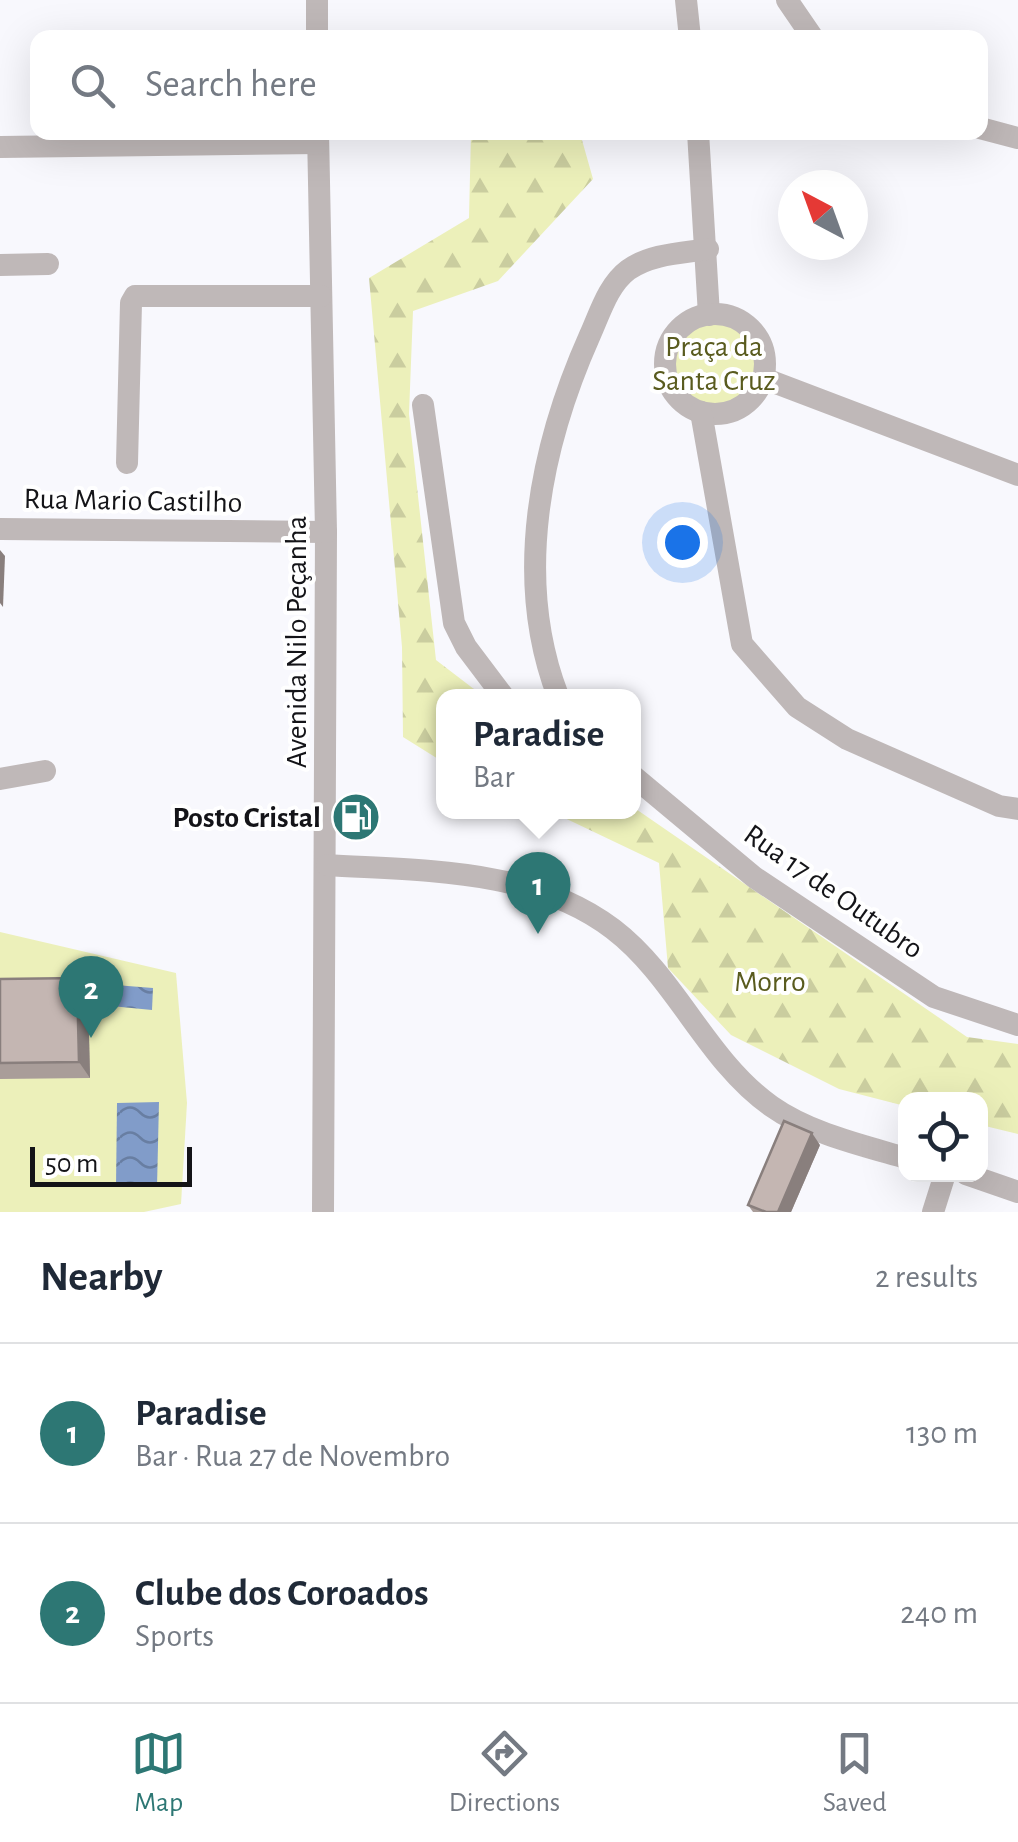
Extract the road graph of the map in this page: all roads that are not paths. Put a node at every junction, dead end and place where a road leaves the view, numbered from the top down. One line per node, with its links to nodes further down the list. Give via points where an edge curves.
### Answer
1 (317, 0): 4 (street)
2 (686, 0): 5 (street)
3 (788, 0): 6 (street)
4 (317, 30)
5 (689, 30)
6 (807, 30)
7 (988, 130): 8 (street)
8 (1018, 138)
9 (247, 140): 12 (street)
10 (318, 140): 16 (street, Avenida Nilo Peçanha)
11 (699, 140): 13 (street)
12 (0, 147)
13 (708, 249): 17 (street); 26 (street, via 628,270 612,286 569,384 535,534 535,611)
14 (48, 264): 15 (street)
15 (0, 266)
16 (321, 296): 21 (street, via 135,296); 24 (street, Avenida Nilo Peçanha)
17 (709, 314): 18 (street, via 748,327 763,350); 20 (street, via 684,325 665,360 670,387)
18 (763, 378): 20 (street, via 739,408); 22 (street)
19 (423, 405): 25 (street, via 454,623)
20 (702, 412): 30 (street, via 742,644 797,707 846,739)
21 (127, 463)
22 (1018, 475)
23 (0, 529): 24 (street, Rua Mario Castilho)
24 (326, 532): 31 (street, Avenida Nilo Peçanha)
25 (498, 689)
26 (556, 689)
27 (45, 771): 28 (street)
28 (0, 778)
29 (641, 783): 32 (street, Rua 17 de Outubro, via 754,876 934,997)
30 (1018, 809)
31 (327, 866): 33 (street, via 478,874 573,908 632,946 770,1106); 37 (street, Avenida Nilo Peçanha)
32 (1018, 1025)
33 (898, 1155)
34 (942, 1182): 38 (street)
35 (988, 1182): 36 (street)
36 (1018, 1192)
37 (323, 1212)
38 (933, 1212)

